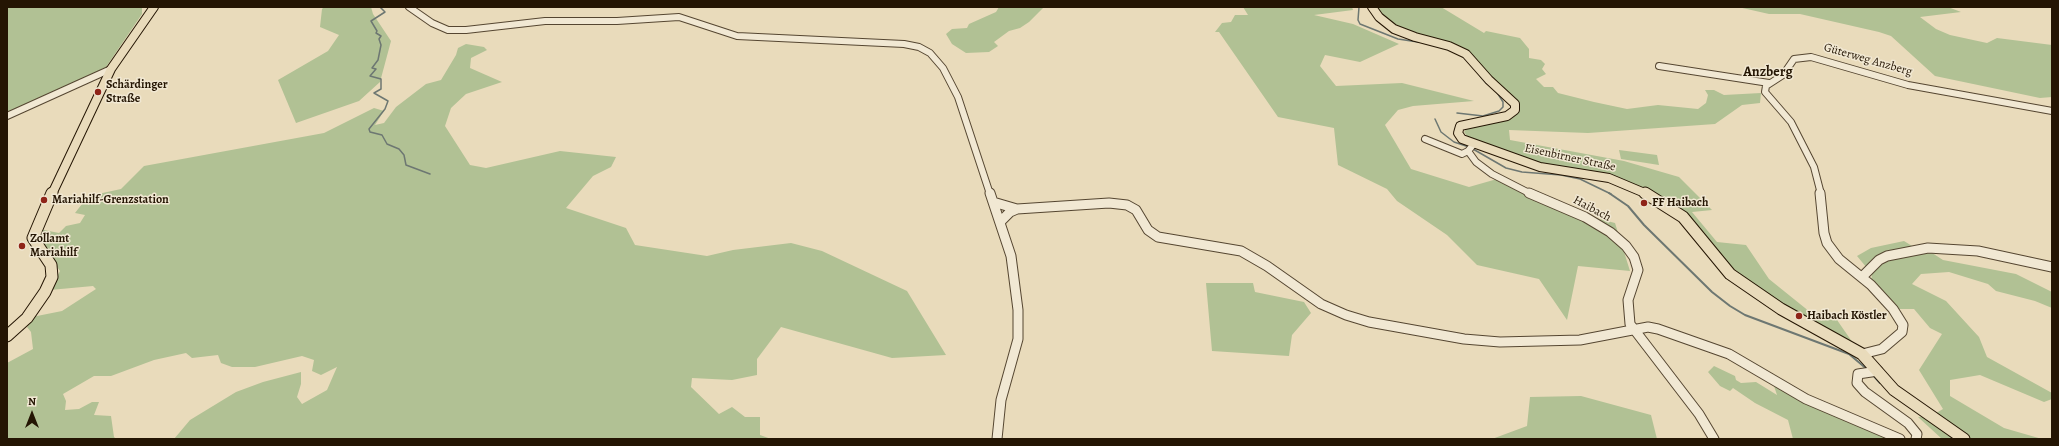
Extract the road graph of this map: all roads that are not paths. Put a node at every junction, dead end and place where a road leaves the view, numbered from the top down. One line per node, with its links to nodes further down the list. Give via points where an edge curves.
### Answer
1 (154, 7): 5 (main road)
2 (409, 7): 11 (street, via 432,23 448,30 552,20 678,17 737,36 890,43 919,47 930,52 936,59 958,97)
3 (1372, 7): 10 (main road, Eisenbirner Straße, via 1379,17 1394,29 1466,54 1515,104 1515,110 1507,116 1468,123 1459,128 1458,133)
4 (1659, 66): 6 (street)
5 (112, 69): 8 (street); 19 (main road, via 36,226 34,241 51,265 52,277 27,318)
6 (1769, 83): 7 (street, Güterweg Anzberg, via 1783,75 1794,59 1811,57 1908,85); 17 (street, via 1765,89 1767,96 1791,122 1814,167 1821,195 1827,243 1839,259)
7 (2052, 111)
8 (7, 116)
9 (1425, 139): 10 (street, via 1462,154)
10 (1470, 148): 18 (street, Haibach, via 1476,162 1492,174 1543,200 1585,217 1610,232 1626,246 1634,257 1638,270 1628,306 1628,320); 20 (main road, Eisenbirner Straße, via 1540,167 1608,178 1650,195 1683,217 1730,274 1782,309)
11 (993, 202): 12 (street); 13 (street)
12 (1017, 209): 13 (street); 18 (street, via 1127,205 1136,210 1148,230 1158,237 1241,251 1321,304 1370,322 1486,342 1580,340)
13 (1001, 221): 22 (street, via 1011,256 1019,324 1015,356 1001,400)
14 (2020, 260): 15 (street); 16 (street); 17 (street, via 1978,251 1920,248 1879,260)
15 (2052, 267)
16 (2052, 273)
17 (1863, 276): 20 (street, via 1893,309 1904,329 1882,349)
18 (1634, 331): 23 (street, via 1700,414); 24 (street, via 1648,327 1658,329 1729,354 1806,399)
19 (7, 336)
20 (1862, 354): 21 (main road, Eisenbirner Straße)
21 (1873, 371): 25 (street, via 1856,376 1857,383 1865,392 1908,423 1916,434); 26 (main road, Eisenbirner Straße, via 1906,399)
22 (997, 439)
23 (1714, 439)
24 (1900, 439)
25 (1916, 439)
26 (1964, 439)

